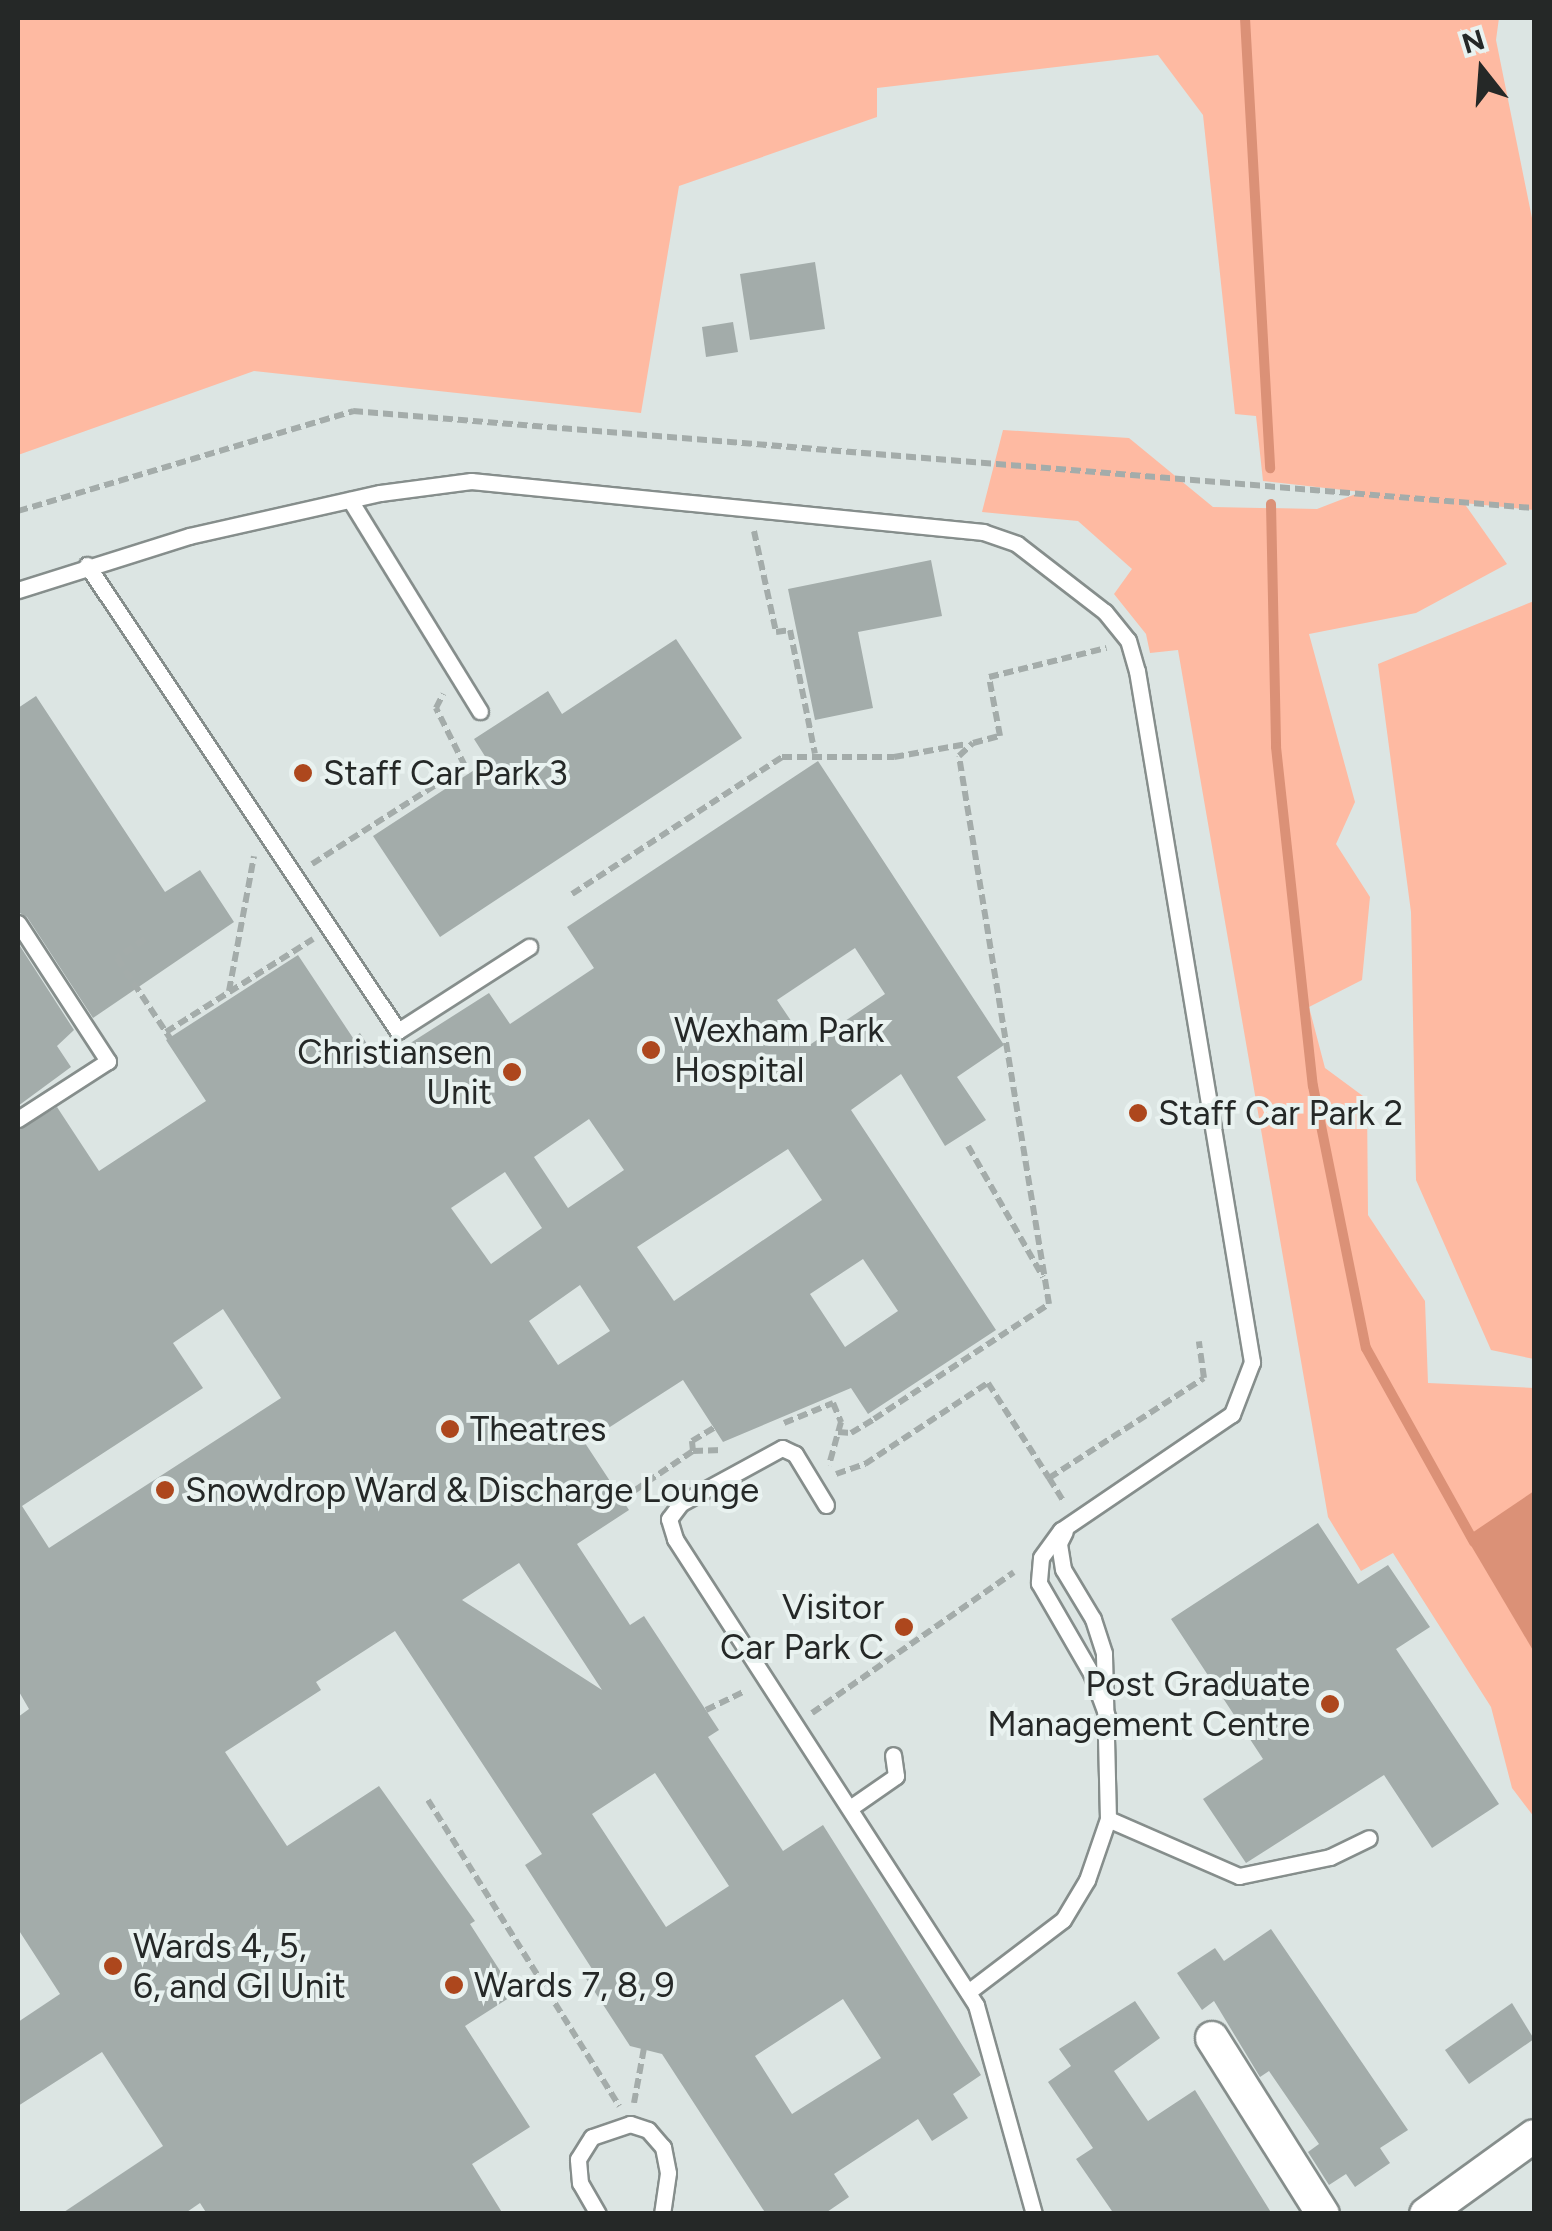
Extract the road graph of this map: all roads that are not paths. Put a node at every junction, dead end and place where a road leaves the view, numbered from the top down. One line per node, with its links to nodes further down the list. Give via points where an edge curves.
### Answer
1 (350, 500): 2 (lane); 4 (lane); 9 (lane, via 471,482 1002,537 1105,612 1128,640 1252,1362 1232,1414)
2 (87, 564): 3 (lane); 6 (lane, via 398,1030)
3 (18, 590)
4 (480, 711)
5 (18, 923): 7 (lane, via 108,1061)
6 (529, 946)
7 (18, 1119)
8 (826, 1505): 12 (lane, via 795,1454 782,1448 682,1502 669,1520 675,1539)
9 (1070, 1524): 10 (lane, via 1059,1551 1102,1643); 10 (lane, via 1041,1558 1039,1583 1091,1673)
10 (1108, 1719): 13 (lane)
11 (893, 1754): 12 (lane, via 896,1776)
12 (850, 1808): 15 (lane)
13 (1108, 1819): 14 (lane, via 1239,1876 1330,1857); 15 (lane, via 1087,1880 1063,1920)
14 (1369, 1838)
15 (968, 1992): 20 (lane, via 988,2038)
16 (1212, 2038): 21 (street)
17 (1531, 2146): 22 (street)
18 (598, 2214): 19 (lane, via 580,2183 578,2159 592,2137 630,2124 663,2146 668,2174)
19 (662, 2214)
20 (1034, 2214)
21 (1323, 2214)
22 (1426, 2214)

